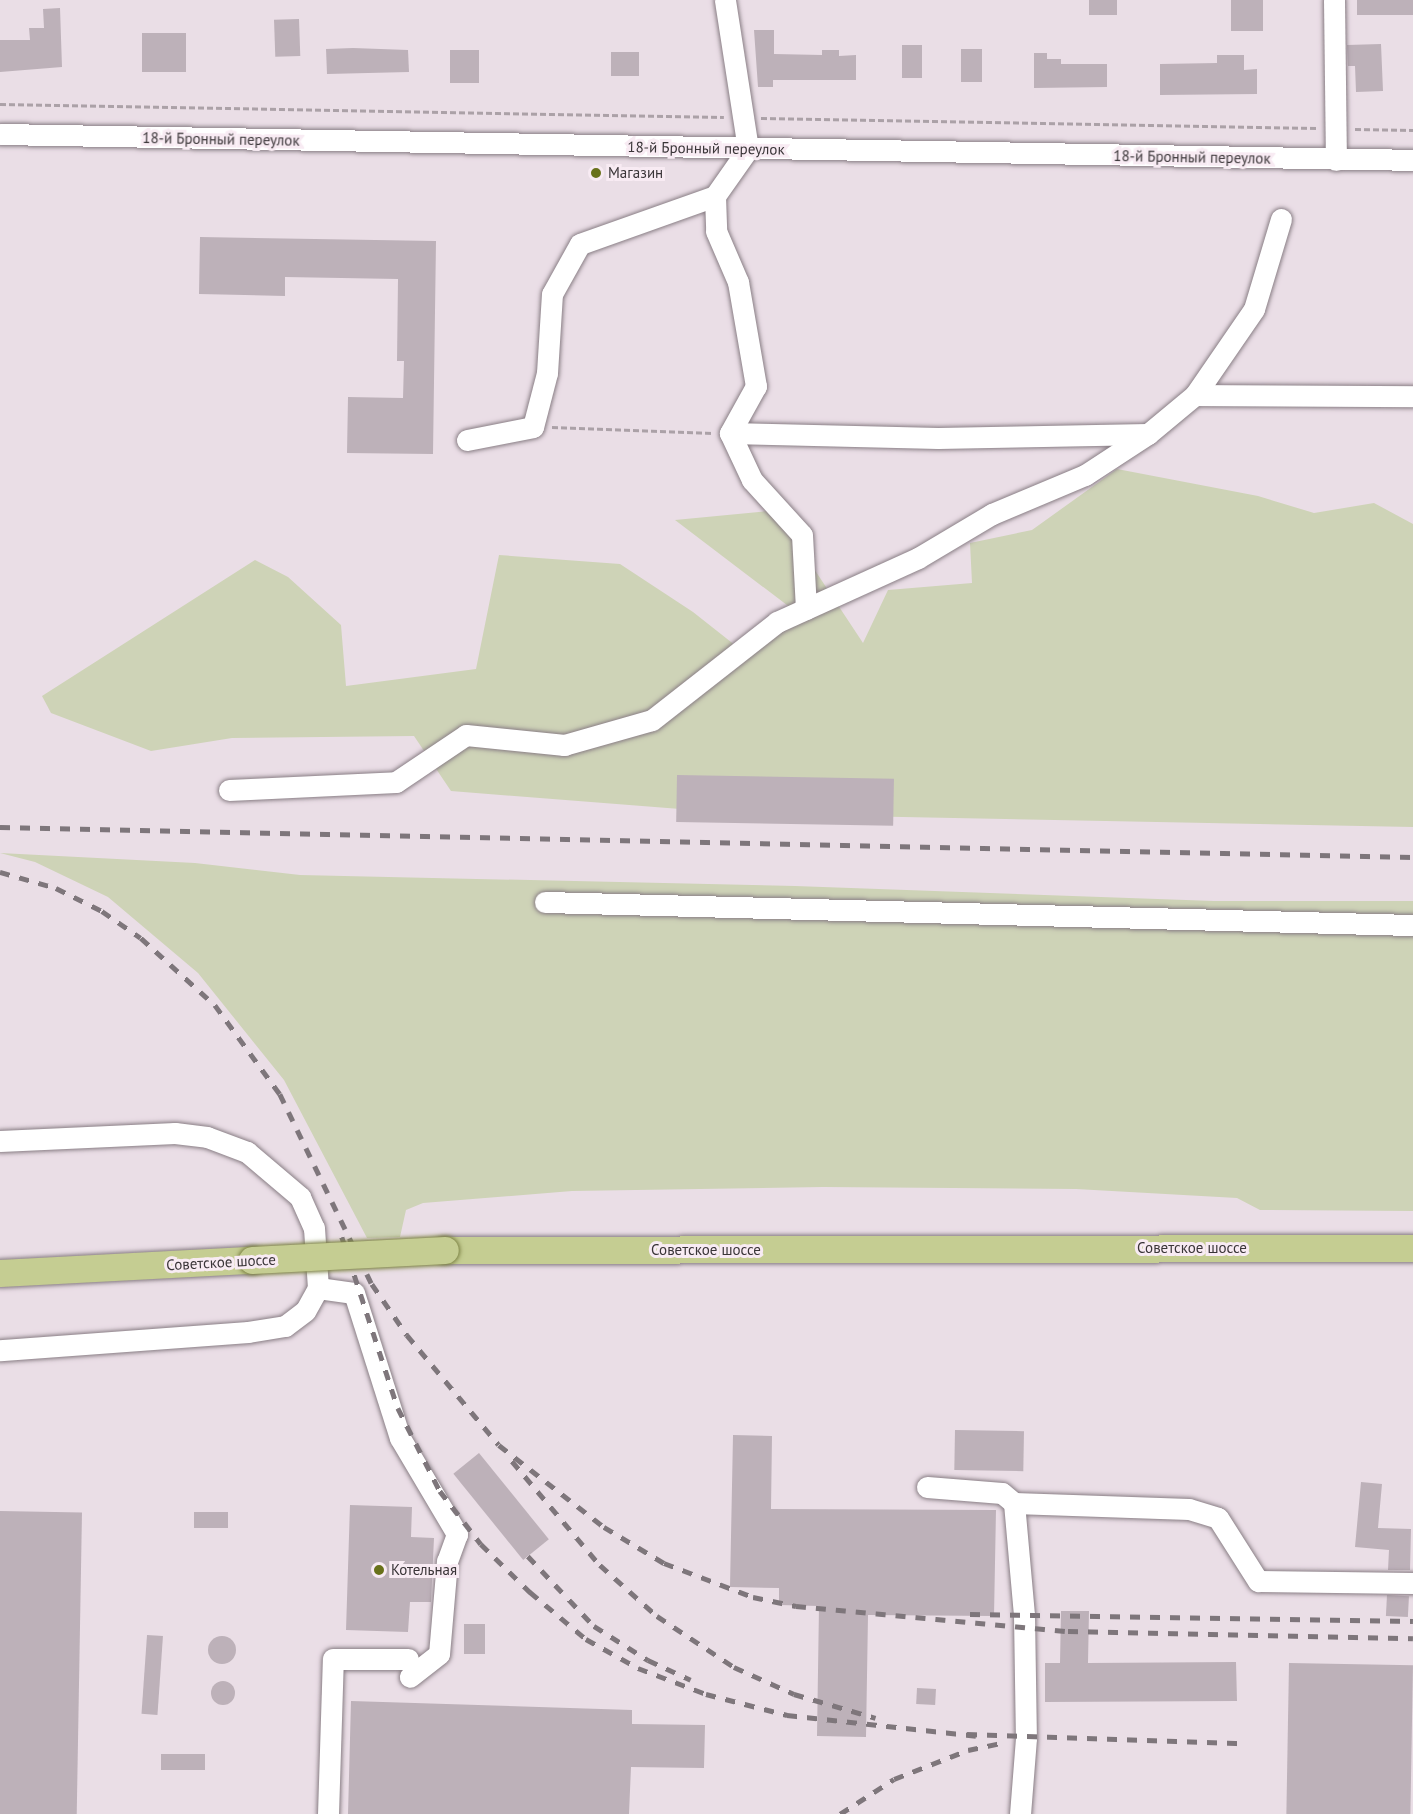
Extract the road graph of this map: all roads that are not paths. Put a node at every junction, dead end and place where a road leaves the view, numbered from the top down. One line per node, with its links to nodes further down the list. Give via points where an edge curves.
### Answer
1 (725, 0): 4 (street)
2 (1335, 0): 5 (street)
3 (0, 134): 4 (street, 18-й Бронный переулок)
4 (748, 149): 5 (street, 18-й Бронный переулок); 7 (street)
5 (1336, 159): 6 (street, 18-й Бронный переулок)
6 (1413, 160)
7 (715, 196): 11 (street, via 716,231 738,282 756,386); 13 (street, via 580,244 552,294 547,373 533,427)
8 (1281, 219): 9 (street, via 1254,309)
9 (1195, 395): 10 (street); 12 (street)
10 (1413, 396)
11 (730, 433): 12 (street, via 938,438); 14 (street, via 752,480 802,535)
12 (1148, 434): 14 (street, via 1085,475 992,514 918,558)
13 (467, 440)
14 (806, 609): 15 (street, via 777,622 652,720 564,745 466,735 396,782)
15 (229, 790)
16 (545, 902): 17 (street)
17 (1413, 925)
18 (0, 1141): 21 (street, via 175,1133 207,1137 248,1152 300,1197 314,1228)
19 (1413, 1248): 20 (main road, Советское шоссе, bridge, via 445,1250)
20 (0, 1273)
21 (318, 1288): 22 (street, via 305,1311 285,1326); 26 (street, via 354,1293 400,1438 457,1534 447,1561 439,1654 409,1668 333,1659)
22 (0, 1350)
23 (927, 1487): 24 (street, via 1002,1493)
24 (1014, 1503): 25 (street, via 1189,1509 1218,1518 1258,1581); 27 (street, via 1024,1615 1026,1738)
25 (1413, 1583)
26 (328, 1814)
27 (1020, 1814)

